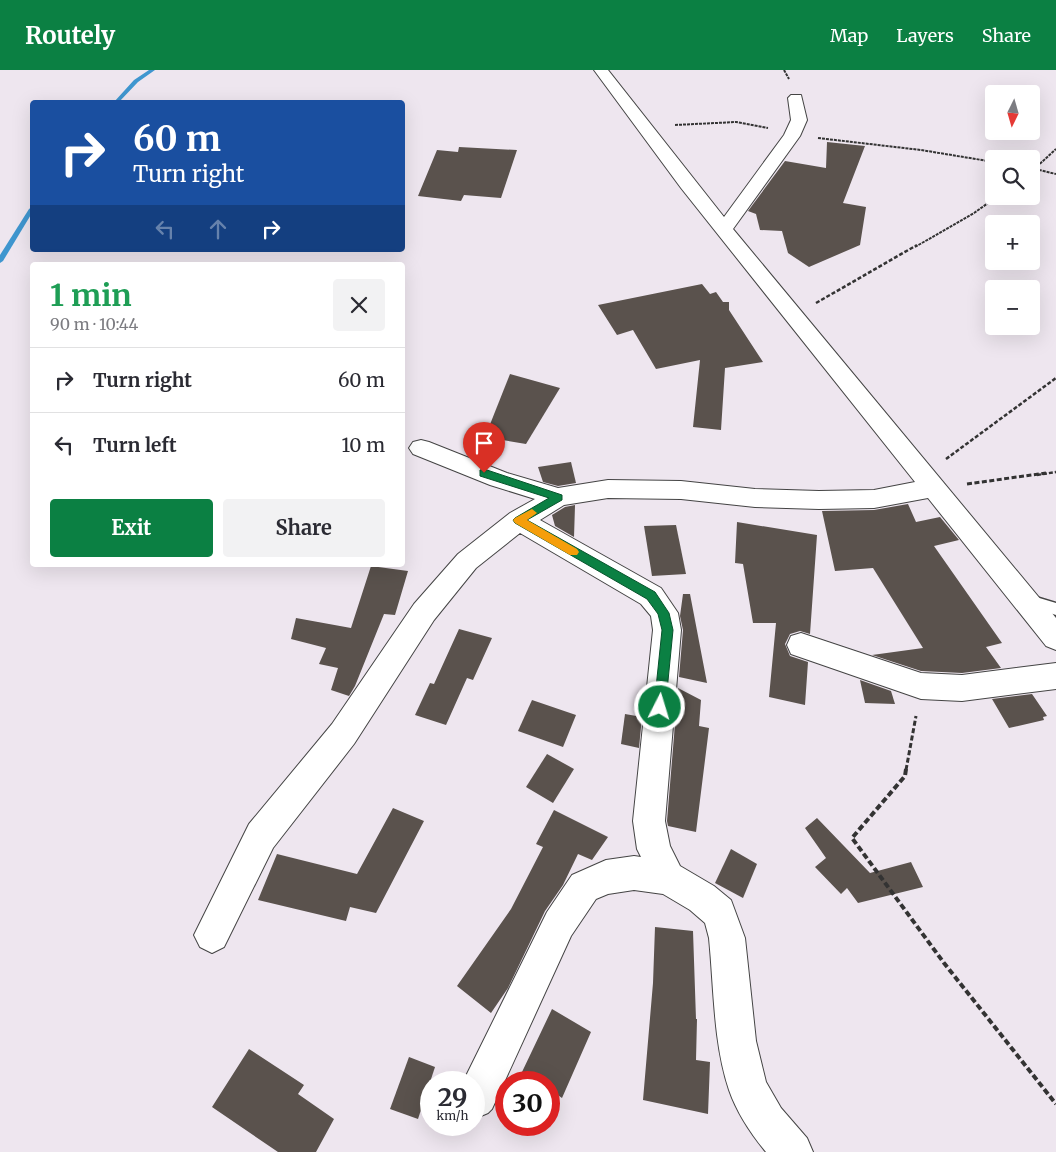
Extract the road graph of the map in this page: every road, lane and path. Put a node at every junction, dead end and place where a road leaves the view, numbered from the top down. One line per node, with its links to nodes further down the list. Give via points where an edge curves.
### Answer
1 (601, 70): 8 (street)
2 (796, 98): 8 (street, via 799,120 792,136)
3 (1056, 150): 4 (path)
4 (1040, 165)
5 (1040, 170): 6 (path)
6 (1056, 174)
7 (985, 205): 9 (path)
8 (724, 229): 9 (street)
9 (794, 315): 13 (street)
10 (1056, 378): 13 (path)
11 (421, 448): 14 (street, via 500,479)
12 (1056, 472): 13 (path)
13 (929, 482): 14 (street, via 874,499 755,498 682,490 608,489); 16 (street)
14 (558, 497): 15 (street)
15 (518, 520): 22 (street, via 651,596 664,613 667,630 649,821 654,849); 23 (street, via 467,561 424,612 343,734 261,836)
16 (1024, 599): 17 (lane); 18 (street)
17 (1056, 609)
18 (1056, 638)
19 (801, 644): 21 (street)
20 (1056, 676): 21 (street, via 962,688)
21 (921, 686): 25 (path, via 904,776 852,838 944,963)
22 (668, 878): 24 (street, via 634,873 606,876 584,887 559,924); 26 (street, via 719,912 726,938 737,1041 748,1089 767,1122)
23 (212, 935)
24 (485, 1080)
25 (1056, 1104)
26 (793, 1152)

